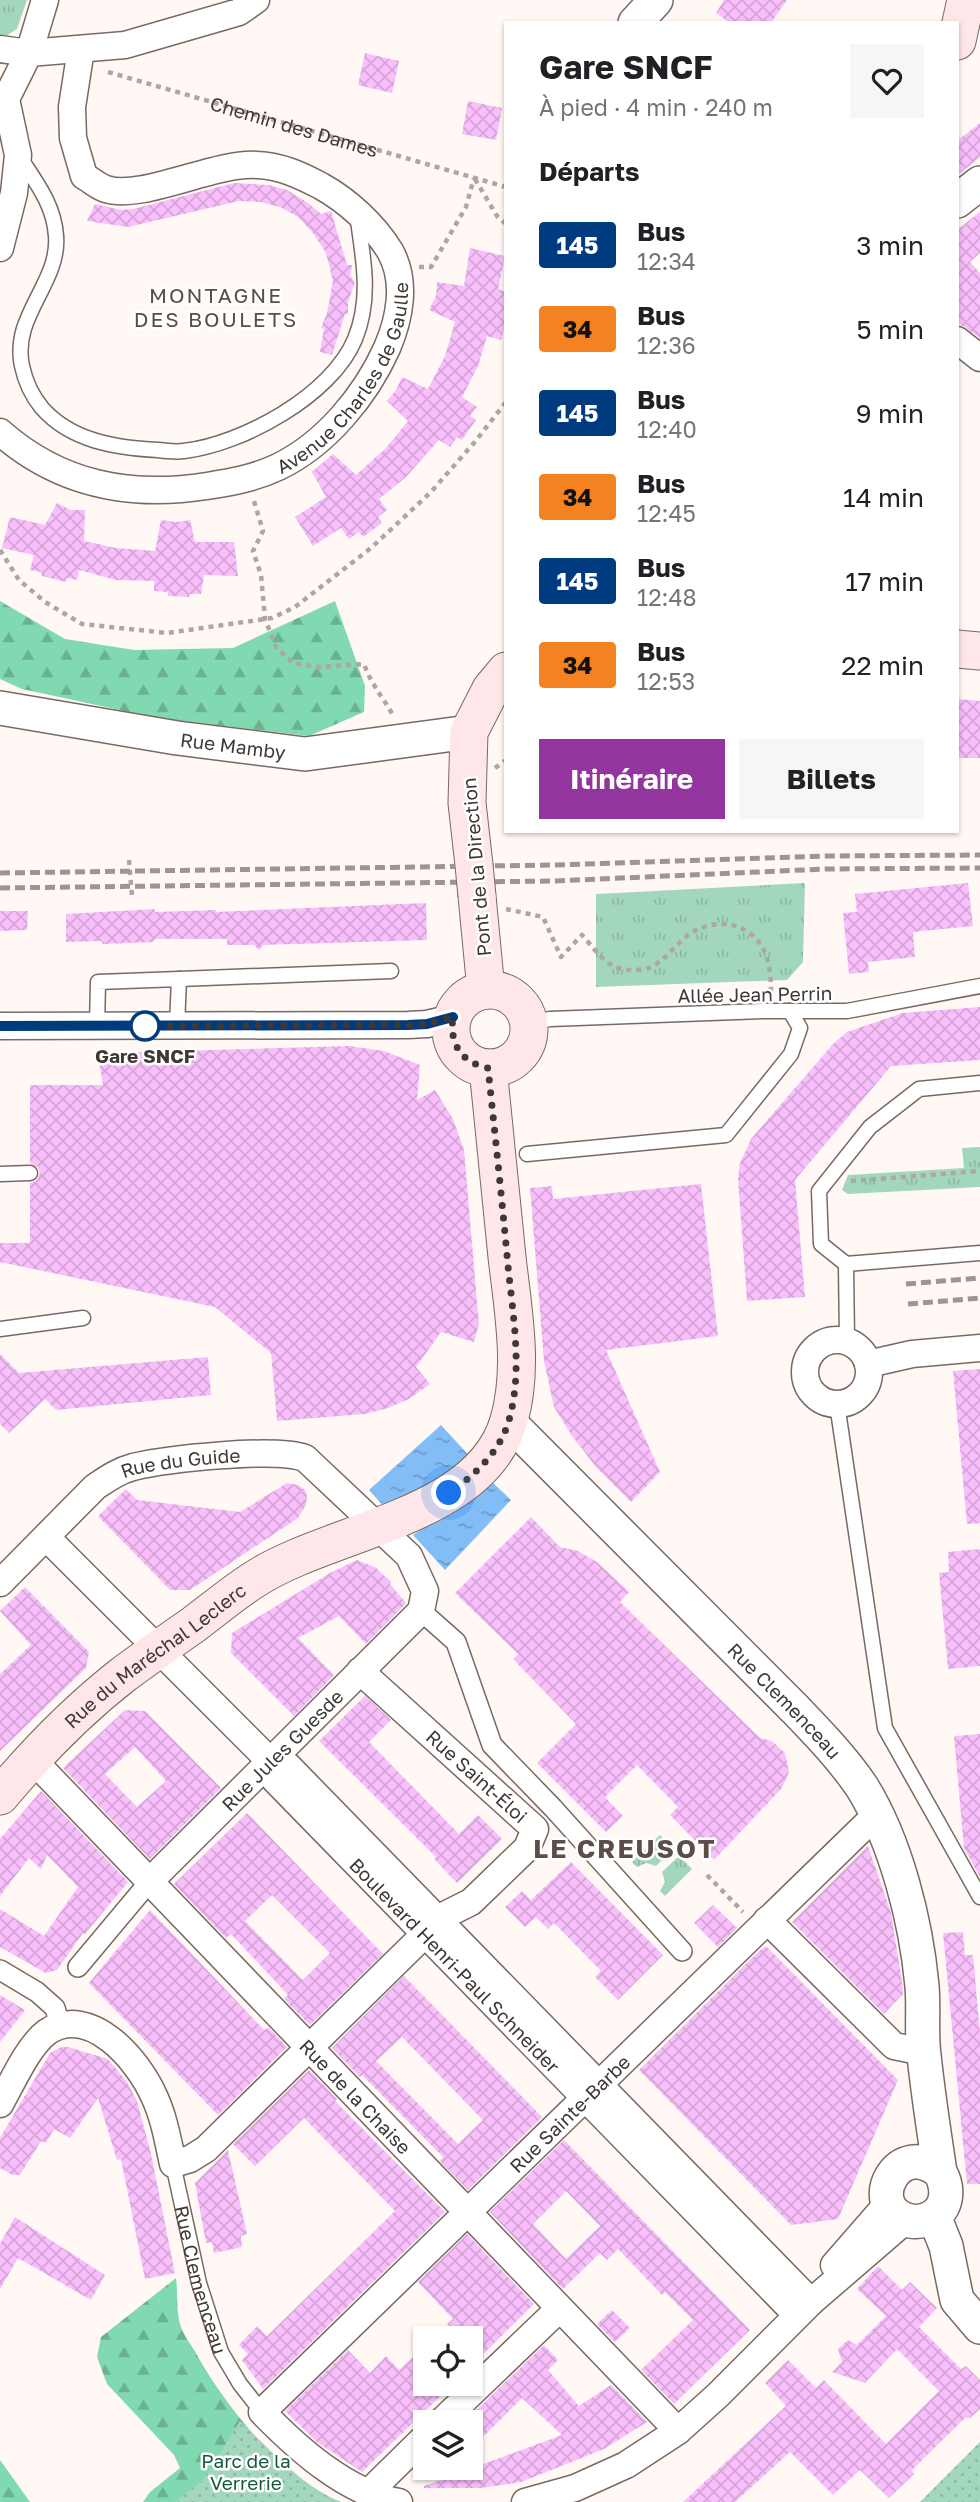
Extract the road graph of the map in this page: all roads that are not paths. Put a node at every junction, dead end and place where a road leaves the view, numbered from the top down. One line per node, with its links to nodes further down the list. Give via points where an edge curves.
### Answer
1 (45, 0): 9 (street)
2 (256, 0): 7 (street, via 239,12 125,45)
3 (656, 0): 5 (street)
4 (965, 0): 6 (main road)
5 (637, 21)
6 (959, 31)
7 (92, 48): 9 (street); 14 (street, Avenue Charles de Gaulle, via 72,107 73,138 84,176 107,190 134,191 255,164 293,172 332,192)
8 (0, 49): 9 (street)
9 (29, 52): 10 (street); 11 (street, via 6,99)
10 (0, 66)
11 (18, 155): 14 (lane, via 48,200 57,237 44,285 24,321 19,351 25,381 42,408 73,433 120,448 184,452 225,440 261,426 333,374 354,341 365,307); 15 (street)
12 (980, 183): 13 (street)
13 (959, 199)
14 (357, 212): 18 (street, Avenue Charles de Gaulle, via 397,267 401,292 394,332 365,389 335,426 279,467 248,480 174,491 139,490 97,484 54,470)
15 (0, 248)
16 (959, 342): 17 (street)
17 (980, 358)
18 (0, 432)
19 (959, 649): 20 (main road)
20 (980, 651)
21 (504, 673): 23 (main road, Pont de la Direction)
22 (0, 708): 23 (street, Rue Mamby, via 305,754)
23 (469, 732): 26 (main road, Pont de la Direction, bridge, via 467,803)
24 (391, 971): 25 (lane)
25 (179, 979): 32 (lane, via 98,982); 33 (lane)
26 (485, 980): 29 (main road); 30 (main road, via 509,995)
27 (980, 986): 28 (lane, Allée Jean Perrin, via 847,1012)
28 (790, 1011): 30 (lane, Allée Jean Perrin); 36 (lane, via 800,1028 791,1055 726,1135)
29 (453, 1017): 33 (street, via 408,1025); 34 (main road, via 451,1029 458,1051 477,1066)
30 (529, 1023): 34 (main road, via 519,1055)
31 (0, 1026): 32 (street)
32 (97, 1026): 33 (street)
33 (177, 1026)
34 (488, 1068): 47 (main road, Rue du Maréchal Leclerc, via 515,1334 515,1387)
35 (980, 1083): 40 (lane, via 919,1089 870,1127 820,1191 821,1244)
36 (527, 1154)
37 (30, 1172): 38 (lane)
38 (0, 1174)
39 (980, 1253): 40 (lane)
40 (846, 1264): 43 (lane)
41 (83, 1318): 42 (lane)
42 (0, 1329)
43 (847, 1341): 45 (street, via 857,1346); 46 (street, via 818,1346 805,1372 811,1391 827,1403)
44 (980, 1348): 45 (street, via 912,1354)
45 (869, 1364): 46 (street, via 863,1391)
46 (838, 1404): 61 (lane, via 885,1728)
47 (509, 1422): 48 (main road, Rue du Maréchal Leclerc, via 494,1452 474,1476 417,1511); 58 (street, Rue Clemenceau, via 825,1741)
48 (379, 1526): 49 (street, Rue du Guide, via 304,1458 269,1453 133,1467 111,1475); 51 (street, via 409,1556 425,1591); 52 (main road, Rue du Maréchal Leclerc, via 300,1555 254,1579)
49 (46, 1537): 50 (street, Rue du Guide); 52 (street, Boulevard Henri-Paul Schneider)
50 (0, 1583)
51 (421, 1611): 53 (street, Rue Jules Guesde); 57 (street, via 456,1642 492,1745)
52 (158, 1649): 54 (main road, Rue du Maréchal Leclerc, via 122,1675); 55 (street, Boulevard Henri-Paul Schneider)
53 (360, 1671): 55 (street, Rue Jules Guesde); 59 (street, Rue Saint-Éloi)
54 (33, 1760): 56 (main road, Rue du Maréchal Leclerc); 60 (street, Rue de la Chaise)
55 (270, 1761): 60 (street, Rue Jules Guesde); 63 (street, Boulevard Henri-Paul Schneider, via 274,1779)
56 (0, 1797)
57 (553, 1808): 59 (street); 64 (street)
58 (877, 1814): 62 (street, Rue Sainte-Barbe); 70 (street, Rue Clemenceau, via 900,1873 911,1921 922,1985)
59 (535, 1829): 63 (street, Rue Saint-Éloi, via 527,1848 471,1902)
60 (150, 1881): 65 (street, Rue Jules Guesde); 69 (street, Rue de la Chaise)
61 (980, 1898)
62 (763, 1924): 70 (street, via 894,2046); 71 (street, Rue Sainte-Barbe)
63 (432, 1927): 69 (street, Rue Saint-Éloi); 71 (street, Boulevard Henri-Paul Schneider)
64 (682, 1951)
65 (78, 1967)
66 (0, 1970): 68 (street, via 55,2008)
67 (66, 1994): 68 (street)
68 (60, 2025): 72 (street, via 33,2047); 74 (street, Rue Clemenceau, via 78,2024 99,2032 138,2068 154,2096)
69 (310, 2048): 74 (street, Rue Saint-Éloi, via 206,2148); 76 (street, Rue de la Chaise)
70 (923, 2053): 73 (street, Rue Clemenceau); 75 (street, Rue Clemenceau)
71 (591, 2090): 76 (street, Rue Sainte-Barbe); 78 (street, Boulevard Henri-Paul Schneider)
72 (0, 2104)
73 (907, 2163): 75 (street, via 925,2162); 77 (street, Rue Clemenceau, via 898,2167 887,2183)
74 (173, 2164): 82 (lane, Rue Clemenceau, via 199,2283 222,2352)
75 (940, 2172): 77 (street, Rue Clemenceau, via 946,2200)
76 (469, 2212): 79 (street, Rue de la Chaise); 82 (street, Rue Sainte-Barbe)
77 (910, 2213): 78 (street, Rue Clemenceau, via 831,2267); 80 (street, via 946,2246 957,2300)
78 (804, 2308): 83 (street, Rue Clemenceau)
79 (559, 2309): 81 (street); 83 (street, Rue de la Chaise)
80 (980, 2328)
81 (453, 2410)
82 (262, 2412): 85 (street, Rue Clemenceau, via 291,2442)
83 (678, 2431): 87 (street, Rue Clemenceau, via 625,2465 575,2488)
84 (413, 2449): 85 (street)
85 (368, 2493): 86 (street, Rue Clemenceau)
86 (400, 2502)
87 (525, 2502)

